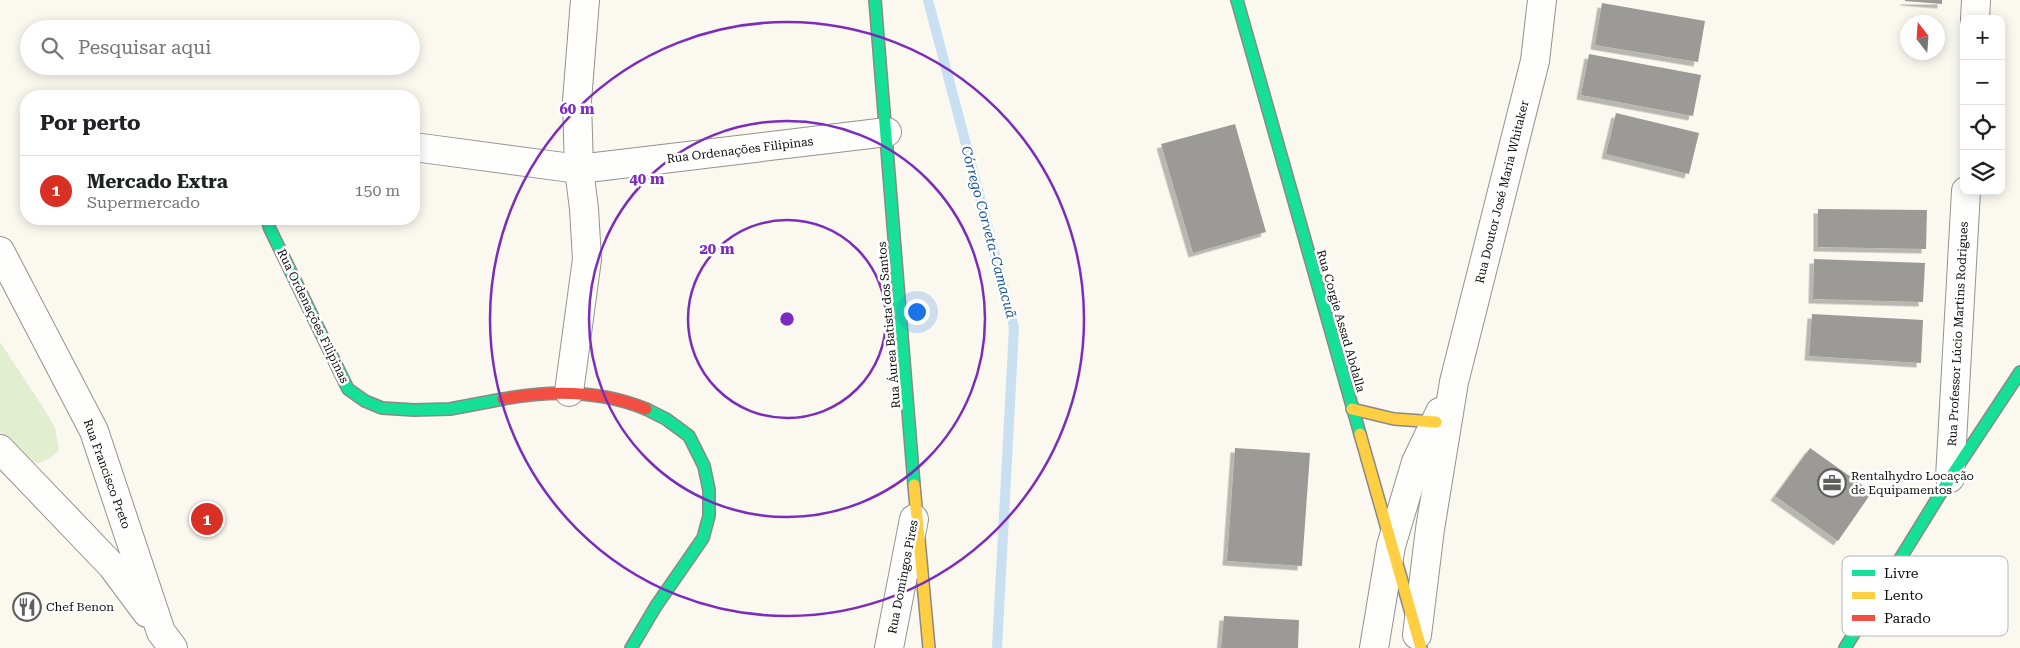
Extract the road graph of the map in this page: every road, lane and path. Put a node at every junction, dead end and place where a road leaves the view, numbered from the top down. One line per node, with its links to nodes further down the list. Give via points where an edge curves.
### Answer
1 (585, 0): 9 (street, via 577,102)
2 (875, 0): 7 (street, Rua Áurea Batista dos Santos)
3 (1237, 0): 16 (street, Rua Corgie Assad Abdalla)
4 (1542, 0): 14 (street, Rua Doutor José Maria Whitaker, via 1535,61)
5 (1976, 0): 6 (street)
6 (1975, 15)
7 (888, 132): 9 (street, Rua Ordenações Filipinas); 20 (street, Rua Áurea Batista dos Santos)
8 (420, 148): 9 (street, Rua Ordenações Filipinas)
9 (579, 169): 15 (street, via 587,259)
10 (1966, 195): 19 (street, Rua Professor Lúcio Martins Rodrigues)
11 (270, 225): 15 (street, Rua Ordenações Filipinas, via 348,389 366,401 382,408 450,410)
12 (0, 251): 24 (street, Rua Francisco Preto, via 94,430)
13 (2020, 372): 19 (street)
14 (1454, 382): 17 (street, Rua Doutor José Maria Whitaker); 25 (street, Rua Doutor José Maria Whitaker, via 1430,529)
15 (569, 392): 26 (street, Rua Ordenações Filipinas, via 600,396 643,408 666,419 689,436 704,466 709,490 709,516 703,538)
16 (1352, 408): 17 (street, via 1394,418); 21 (street, Rua Corgie Assad Abdalla)
17 (1436, 422): 21 (street, Rua Doutor José Maria Whitaker, via 1416,462)
18 (0, 449): 24 (street, via 112,566)
19 (1950, 478): 22 (street)
20 (916, 507): 27 (street, Rua Domingos Pires); 28 (street, Rua Áurea Batista dos Santos)
21 (1391, 546): 25 (street, Rua Corgie Assad Abdalla); 29 (street, Rua Doutor José Maria Whitaker)
22 (1901, 556)
23 (1851, 636): 30 (street)
24 (167, 640)
25 (1419, 642)
26 (631, 648)
27 (889, 648)
28 (929, 648)
29 (1374, 648)
30 (1844, 648)

